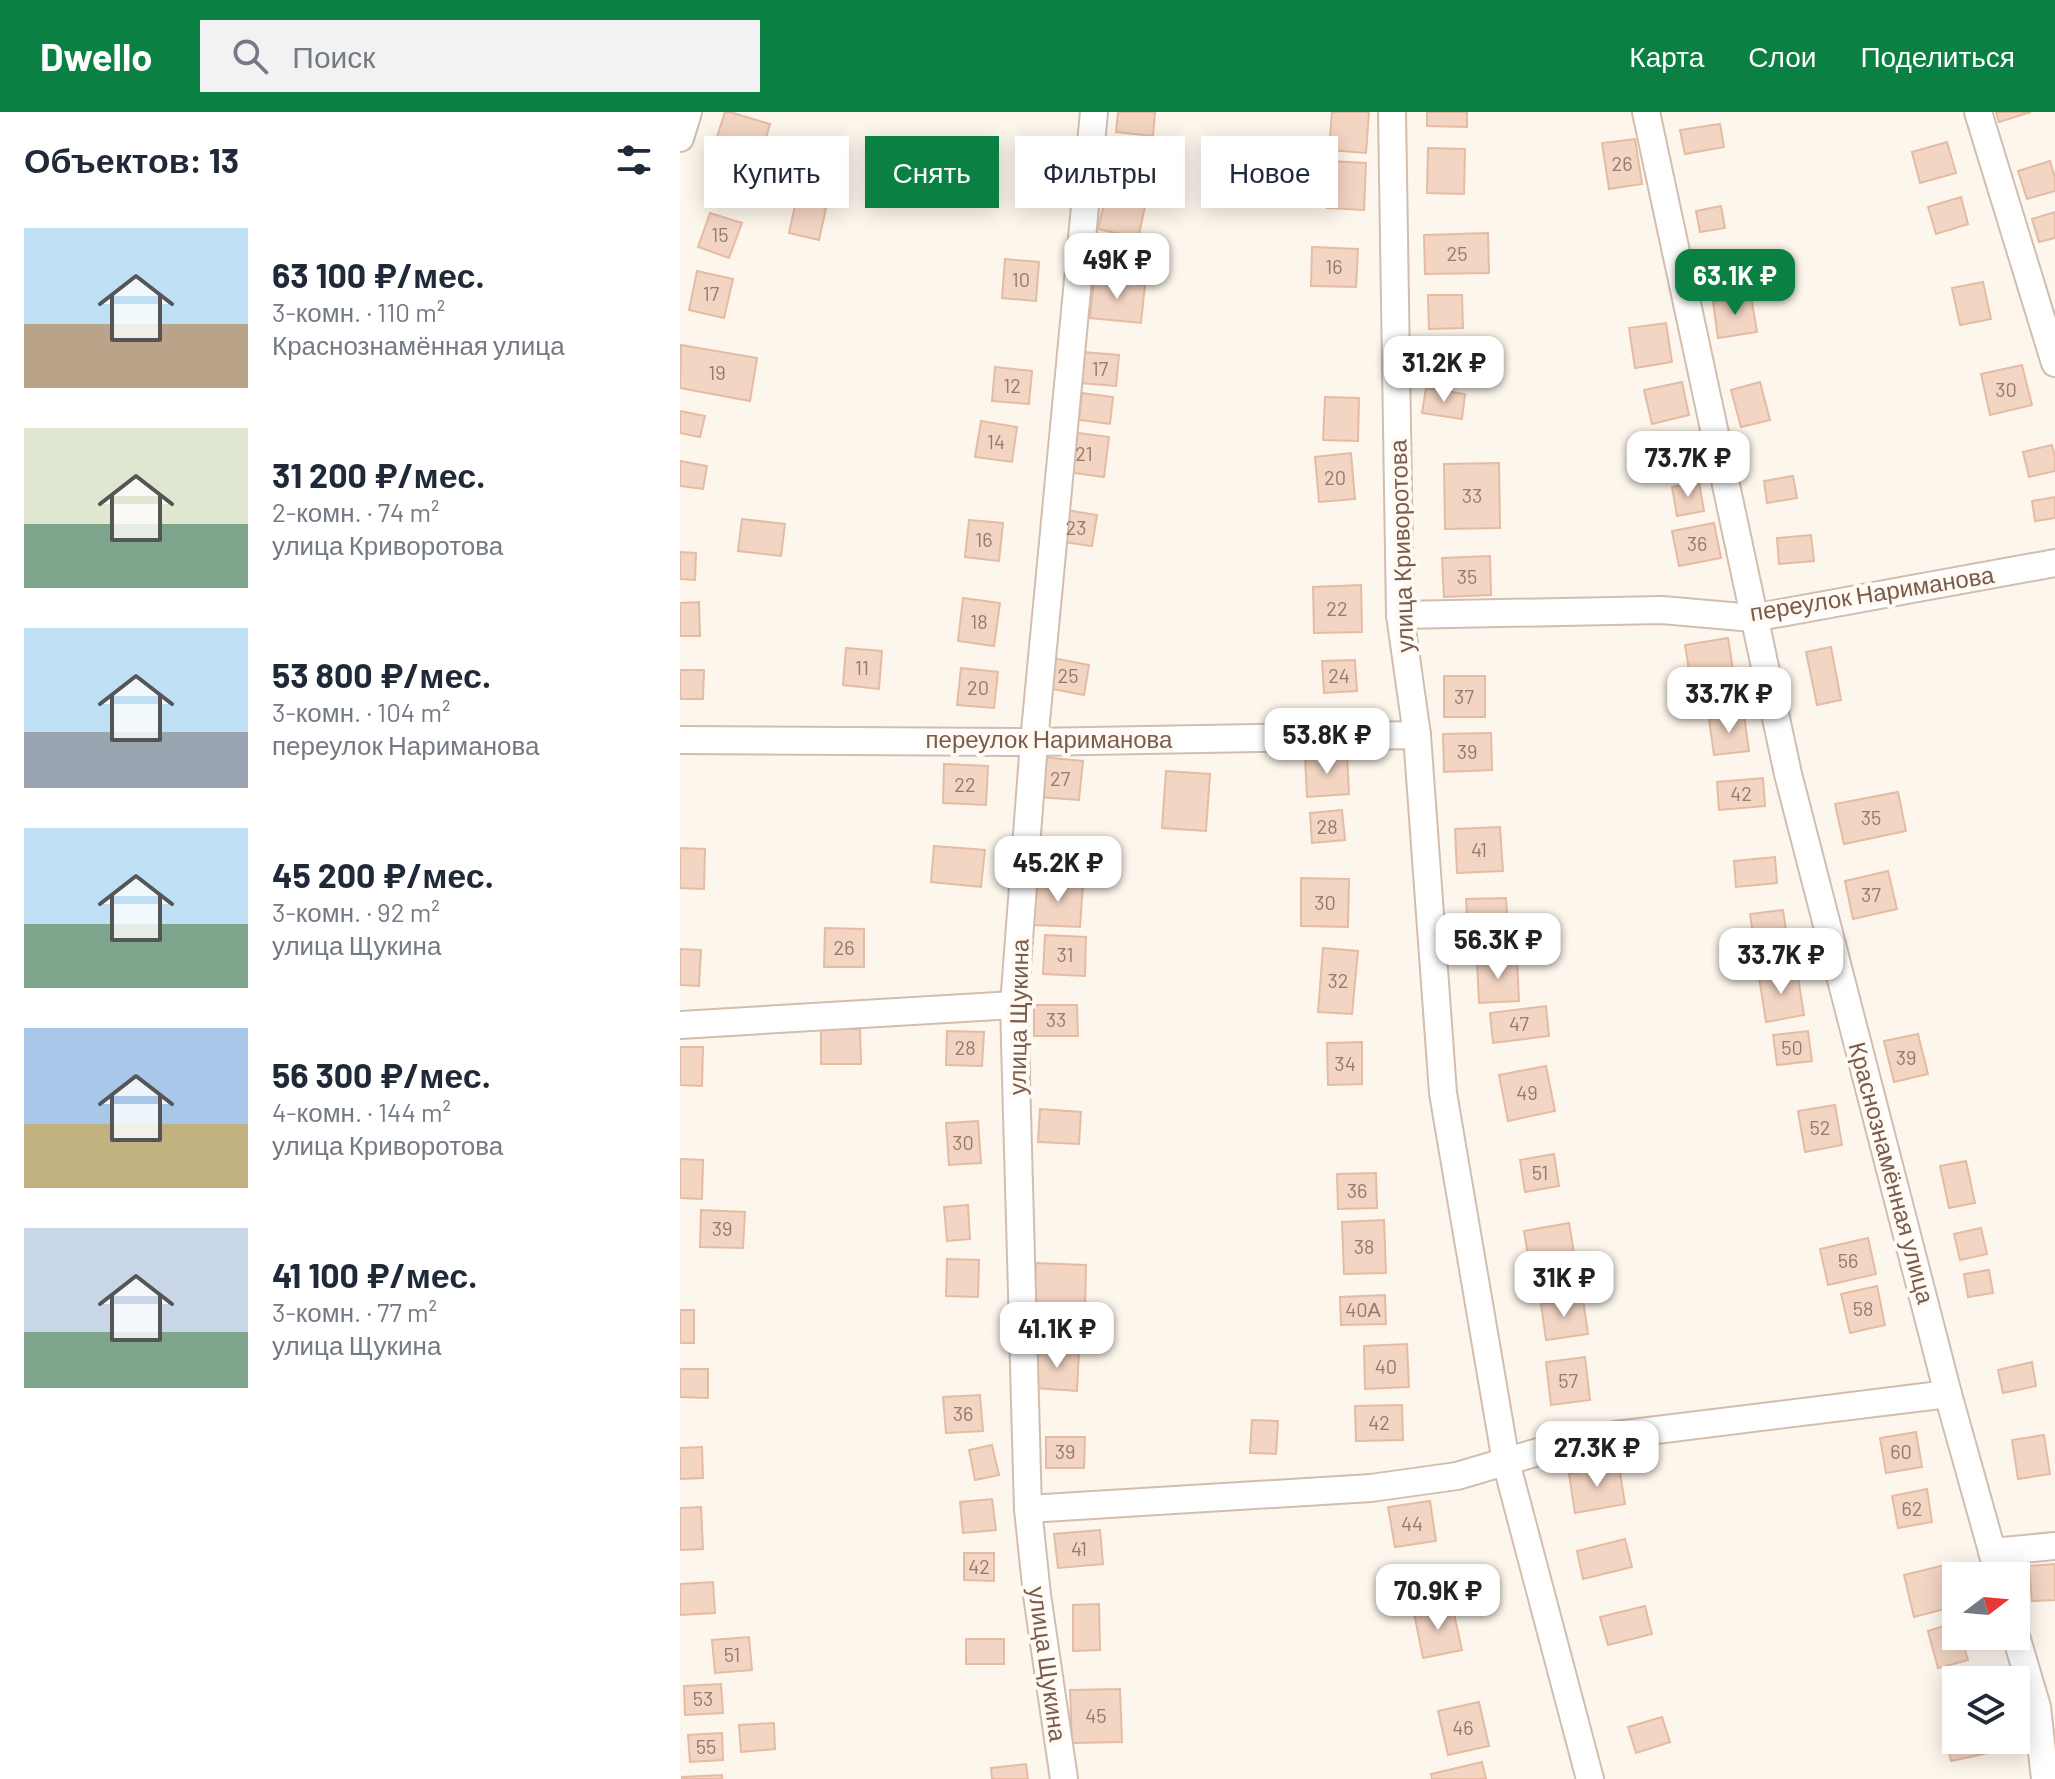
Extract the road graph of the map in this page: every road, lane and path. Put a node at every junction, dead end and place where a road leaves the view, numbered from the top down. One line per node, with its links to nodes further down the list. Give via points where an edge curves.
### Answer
1 (688, 112): 6 (street)
2 (1094, 112): 13 (street, улица Щукина)
3 (1392, 112): 9 (street, улица Криворотова)
4 (1646, 112): 10 (street, Краснознамённая улица)
5 (1978, 112): 7 (street)
6 (680, 138)
7 (2055, 363)
8 (2055, 563): 10 (street, переулок Нариманова)
9 (1400, 615): 10 (street, переулок Нариманова, via 1662,610); 11 (street, улица Криворотова)
10 (1753, 618): 16 (street, Краснознамённая улица, via 1791,790)
11 (1417, 735): 13 (street, переулок Нариманова); 17 (street, улица Криворотова, via 1443,1093)
12 (680, 740): 13 (street, переулок Нариманова)
13 (1034, 742): 14 (street, улица Щукина)
14 (1014, 1005): 15 (street); 18 (street, улица Щукина)
15 (680, 1025)
16 (1948, 1394): 17 (street, via 1616,1435); 20 (street, Краснознамённая улица)
17 (1506, 1462): 18 (street, via 1457,1476 1371,1488); 24 (street, улица Криворотова)
18 (1028, 1509): 23 (street, улица Щукина)
19 (2055, 1546): 21 (street)
20 (1994, 1562)
21 (2002, 1562)
22 (2020, 1650): 25 (street, via 2037,1707)
23 (1064, 1779)
24 (1590, 1779)
25 (2045, 1779)

